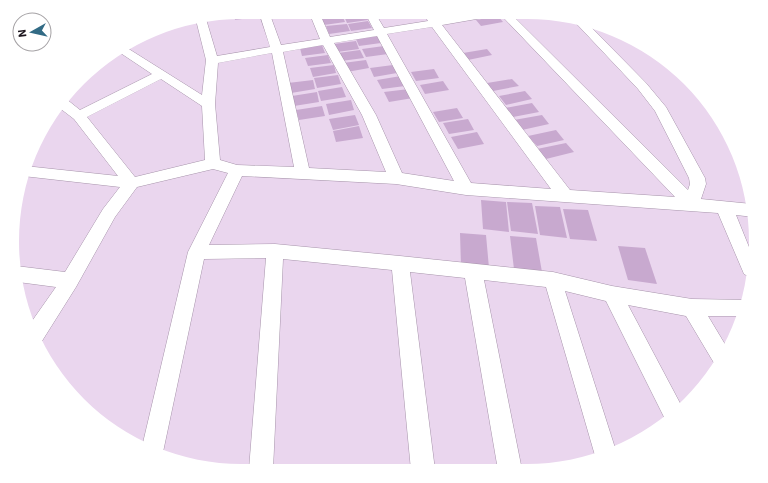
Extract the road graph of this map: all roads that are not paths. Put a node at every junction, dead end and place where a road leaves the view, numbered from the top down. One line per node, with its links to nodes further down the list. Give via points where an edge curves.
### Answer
1 (266, 19): 11 (street)
2 (317, 19): 10 (street)
3 (374, 19): 9 (street)
4 (427, 19): 9 (street)
5 (432, 19): 25 (street)
6 (510, 19): 26 (street)
7 (202, 22): 13 (street)
8 (585, 27): 26 (street, via 637,80 661,110 697,178 698,184)
9 (381, 31): 10 (street); 24 (street)
10 (326, 40): 11 (street); 22 (street, via 369,114)
11 (277, 49): 13 (street); 21 (street)
12 (126, 52): 14 (street)
13 (212, 60): 15 (street)
14 (162, 74): 15 (street); 17 (street)
15 (208, 104): 18 (street)
16 (66, 105): 17 (street)
17 (79, 116): 23 (street)
18 (213, 164): 19 (street); 23 (street)
19 (237, 170): 21 (street); 30 (street)
20 (30, 173): 23 (street)
21 (303, 173): 22 (street)
22 (396, 178): 24 (street)
23 (132, 183): 36 (street, via 109,213)
24 (466, 189): 25 (street)
25 (564, 194): 26 (street)
26 (692, 204): 27 (street)
27 (724, 207): 28 (street); 32 (street)
28 (747, 211)
29 (275, 251): 30 (street); 31 (street); 45 (street)
30 (197, 252): 43 (street)
31 (400, 263): 33 (street); 46 (street)
32 (748, 264)
33 (473, 271): 35 (street); 47 (street)
34 (22, 275): 36 (street)
35 (553, 280): 37 (street); 44 (street)
36 (70, 281): 40 (street)
37 (612, 294): 38 (street); 42 (street)
38 (692, 308): 39 (street); 41 (street)
39 (738, 308)
40 (37, 330)
41 (719, 353)
42 (672, 410)
43 (153, 446)
44 (604, 450)
45 (260, 464)
46 (422, 464)
47 (509, 464)

